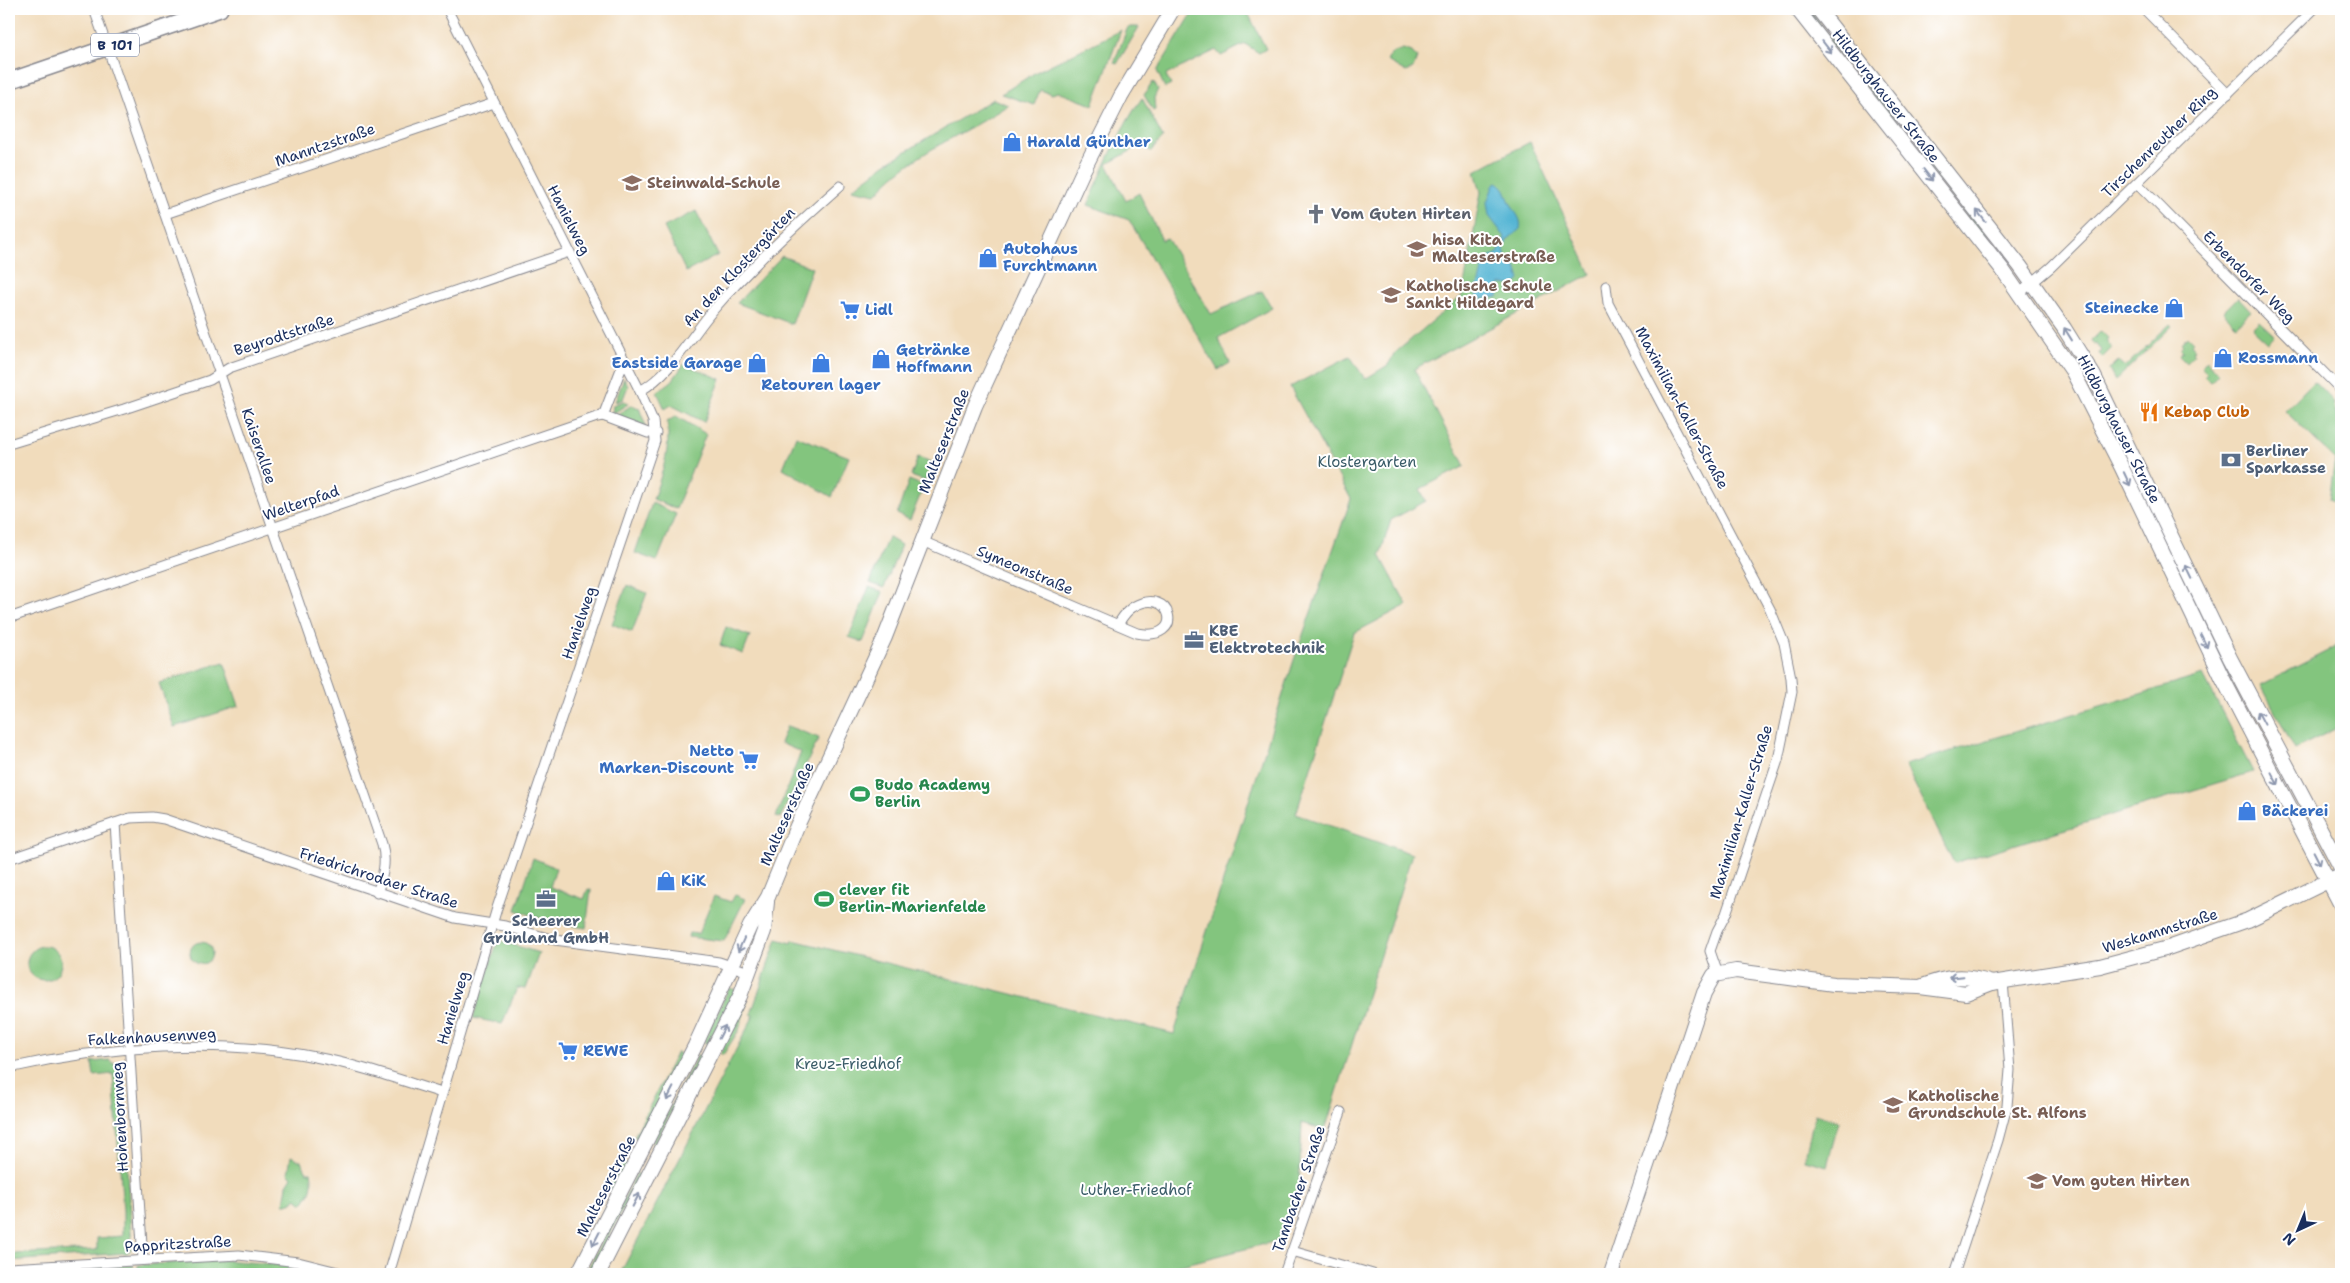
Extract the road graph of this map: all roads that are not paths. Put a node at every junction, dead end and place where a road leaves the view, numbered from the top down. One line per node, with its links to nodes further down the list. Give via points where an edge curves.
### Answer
1 (94, 9): 9 (street, Kaiserallee)
2 (220, 9): 9 (main road, B 101)
3 (447, 9): 12 (street, Hanielweg)
4 (1173, 9): 28 (main road, Malteserstraße, via 1082,173 975,406)
5 (1797, 9): 19 (main road, Hildburghauser Straße, one-way to 19)
6 (1818, 9): 17 (main road, Hildburghauser Straße, one-way to 6)
7 (2144, 9): 11 (street)
8 (2314, 9): 11 (street, Tirschenreuther Ring)
9 (107, 47): 10 (main road, B 101); 15 (street, Kaiserallee)
10 (9, 81)
11 (2228, 94): 13 (street, Tirschenreuther Ring)
12 (494, 102): 15 (street, Manntzstraße); 16 (street, Hanielweg)
13 (2137, 182): 17 (street, Tirschenreuther Ring); 22 (street, Erbendorfer Weg)
14 (840, 186): 23 (street, An den Klostergärten, via 772,249 715,308 666,370)
15 (164, 214): 21 (street, Kaiserallee)
16 (569, 252): 20 (street, Hanielweg); 21 (street, Beyrodtstraße, via 229,368)
17 (2033, 283): 19 (street, Tirschenreuther Ring); 33 (main road, Hildburghauser Straße, one-way to 17, via 2230,658 2094,376)
18 (1606, 286): 42 (street, Maximilian-Kaller-Straße, via 1608,303 1770,609 1784,643 1791,678 1790,701 1778,760 1726,914 1710,951)
19 (2020, 293): 35 (main road, Hildburghauser Straße, one-way to 35, via 2082,388 2223,679)
20 (628, 366): 23 (street, Hanielweg); 24 (street, via 622,369)
21 (220, 374): 26 (street, Beyrodtstraße, via 124,410); 27 (street, Kaiserallee)
22 (2341, 390)
23 (640, 391): 25 (street, Hanielweg)
24 (603, 416): 25 (street); 27 (street, Welterpfad)
25 (656, 433): 39 (street, Hanielweg, via 654,448)
26 (9, 444)
27 (273, 528): 29 (street, Welterpfad); 36 (street, Kaiserallee, via 386,857)
28 (922, 540): 30 (street, Symeonstraße); 37 (main road, Malteserstraße, via 882,644 797,826)
29 (9, 618)
30 (1118, 624): 30 (street, Symeonstraße, via 1149,635 1158,634 1166,628 1170,619 1162,604 1154,601 1131,608)
31 (115, 823): 32 (street, Friedrichrodaer Straße); 36 (street, Friedrichrodaer Straße, via 141,817 164,819); 45 (street, Hohenbornweg)
32 (9, 859)
33 (2341, 868)
34 (2341, 874): 35 (main road)
35 (2328, 881): 38 (main road, Hildburghauser Straße); 43 (main road, Weskammstraße, via 2248,920 2168,948 2100,966)
36 (377, 893): 39 (street, Friedrichrodaer Straße, via 455,918)
37 (768, 897): 40 (main road, Malteserstraße, one-way to 40); 41 (main road, Malteserstraße, via 764,931)
38 (2341, 905)
39 (493, 924): 40 (street, Friedrichrodaer Straße, via 555,940); 48 (street, Hanielweg)
40 (732, 965): 41 (street, Friedrichrodaer Straße); 44 (main road, Malteserstraße)
41 (749, 972): 46 (main road, Malteserstraße, one-way to 41)
42 (1718, 974): 43 (main road, Weskammstraße, via 1736,971 1834,984 1920,987 1966,993); 61 (main road, via 1706,988)
43 (1998, 982): 62 (street, via 2010,1070 2008,1106)
44 (694, 1046): 46 (main road); 50 (main road, Malteserstraße, one-way to 50)
45 (130, 1050): 47 (street, Falkenhausenweg, via 62,1057); 48 (street, Falkenhausenweg, via 202,1046 278,1051 346,1064); 53 (street, Hohenbornweg)
46 (710, 1055): 51 (main road, Malteserstraße)
47 (9, 1068)
48 (442, 1093): 56 (street, Hanielweg)
49 (1341, 1112): 52 (street, Tambacher Straße)
50 (640, 1155): 51 (main road); 57 (main road, Malteserstraße, one-way to 57)
51 (655, 1163): 58 (main road, Malteserstraße, one-way to 51)
52 (1292, 1251): 59 (street, Tambacher Straße); 60 (street)
53 (143, 1260): 54 (street, Pappritzstraße); 55 (street, Pappritzstraße, via 239,1255 298,1262)
54 (9, 1268)
55 (346, 1274)
56 (389, 1274)
57 (578, 1274)
58 (598, 1274)
59 (1284, 1274)
60 (1372, 1274)
61 (1611, 1274)
62 (1954, 1274)

